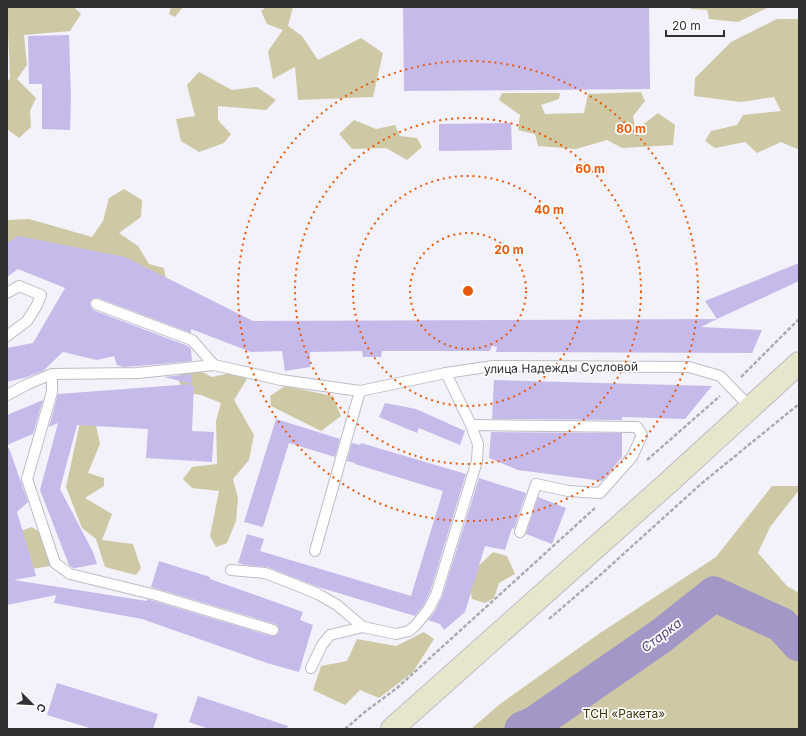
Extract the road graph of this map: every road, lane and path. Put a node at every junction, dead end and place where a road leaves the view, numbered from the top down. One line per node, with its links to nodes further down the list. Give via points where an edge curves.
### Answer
1 (7, 293): 4 (lane, via 19,286 41,295 27,321)
2 (96, 304): 5 (lane, via 192,340)
3 (799, 319): 9 (path)
4 (7, 336)
5 (214, 365): 8 (lane, улица Надежды Сусловой, via 138,373); 10 (lane, улица Надежды Сусловой, via 281,380)
6 (797, 369): 13 (main road)
7 (446, 373): 9 (lane, улица Надежды Сусловой, via 493,366 689,367 720,376); 10 (lane, улица Надежды Сусловой); 14 (lane)
8 (52, 374): 11 (lane, улица Надежды Сусловой); 22 (lane, via 52,392 27,479 55,563 70,574 156,595)
9 (731, 387): 13 (lane, улица Надежды Сусловой); 15 (path)
10 (360, 391): 18 (lane)
11 (7, 395)
12 (799, 404): 20 (path, via 702,483)
13 (751, 408): 25 (main road)
14 (471, 425): 17 (lane, via 637,427 642,435 632,456 600,493 568,491 536,484); 21 (lane, via 478,444 477,461 436,595 428,610 408,631 396,634)
15 (642, 465)
16 (597, 506): 24 (path, via 397,688 366,710)
17 (520, 532)
18 (315, 551)
19 (231, 570): 21 (lane, via 265,573 318,594 337,605)
20 (544, 623)
21 (363, 627): 23 (lane, via 330,635)
22 (273, 630)
23 (311, 668)
24 (346, 729)
25 (392, 729)

